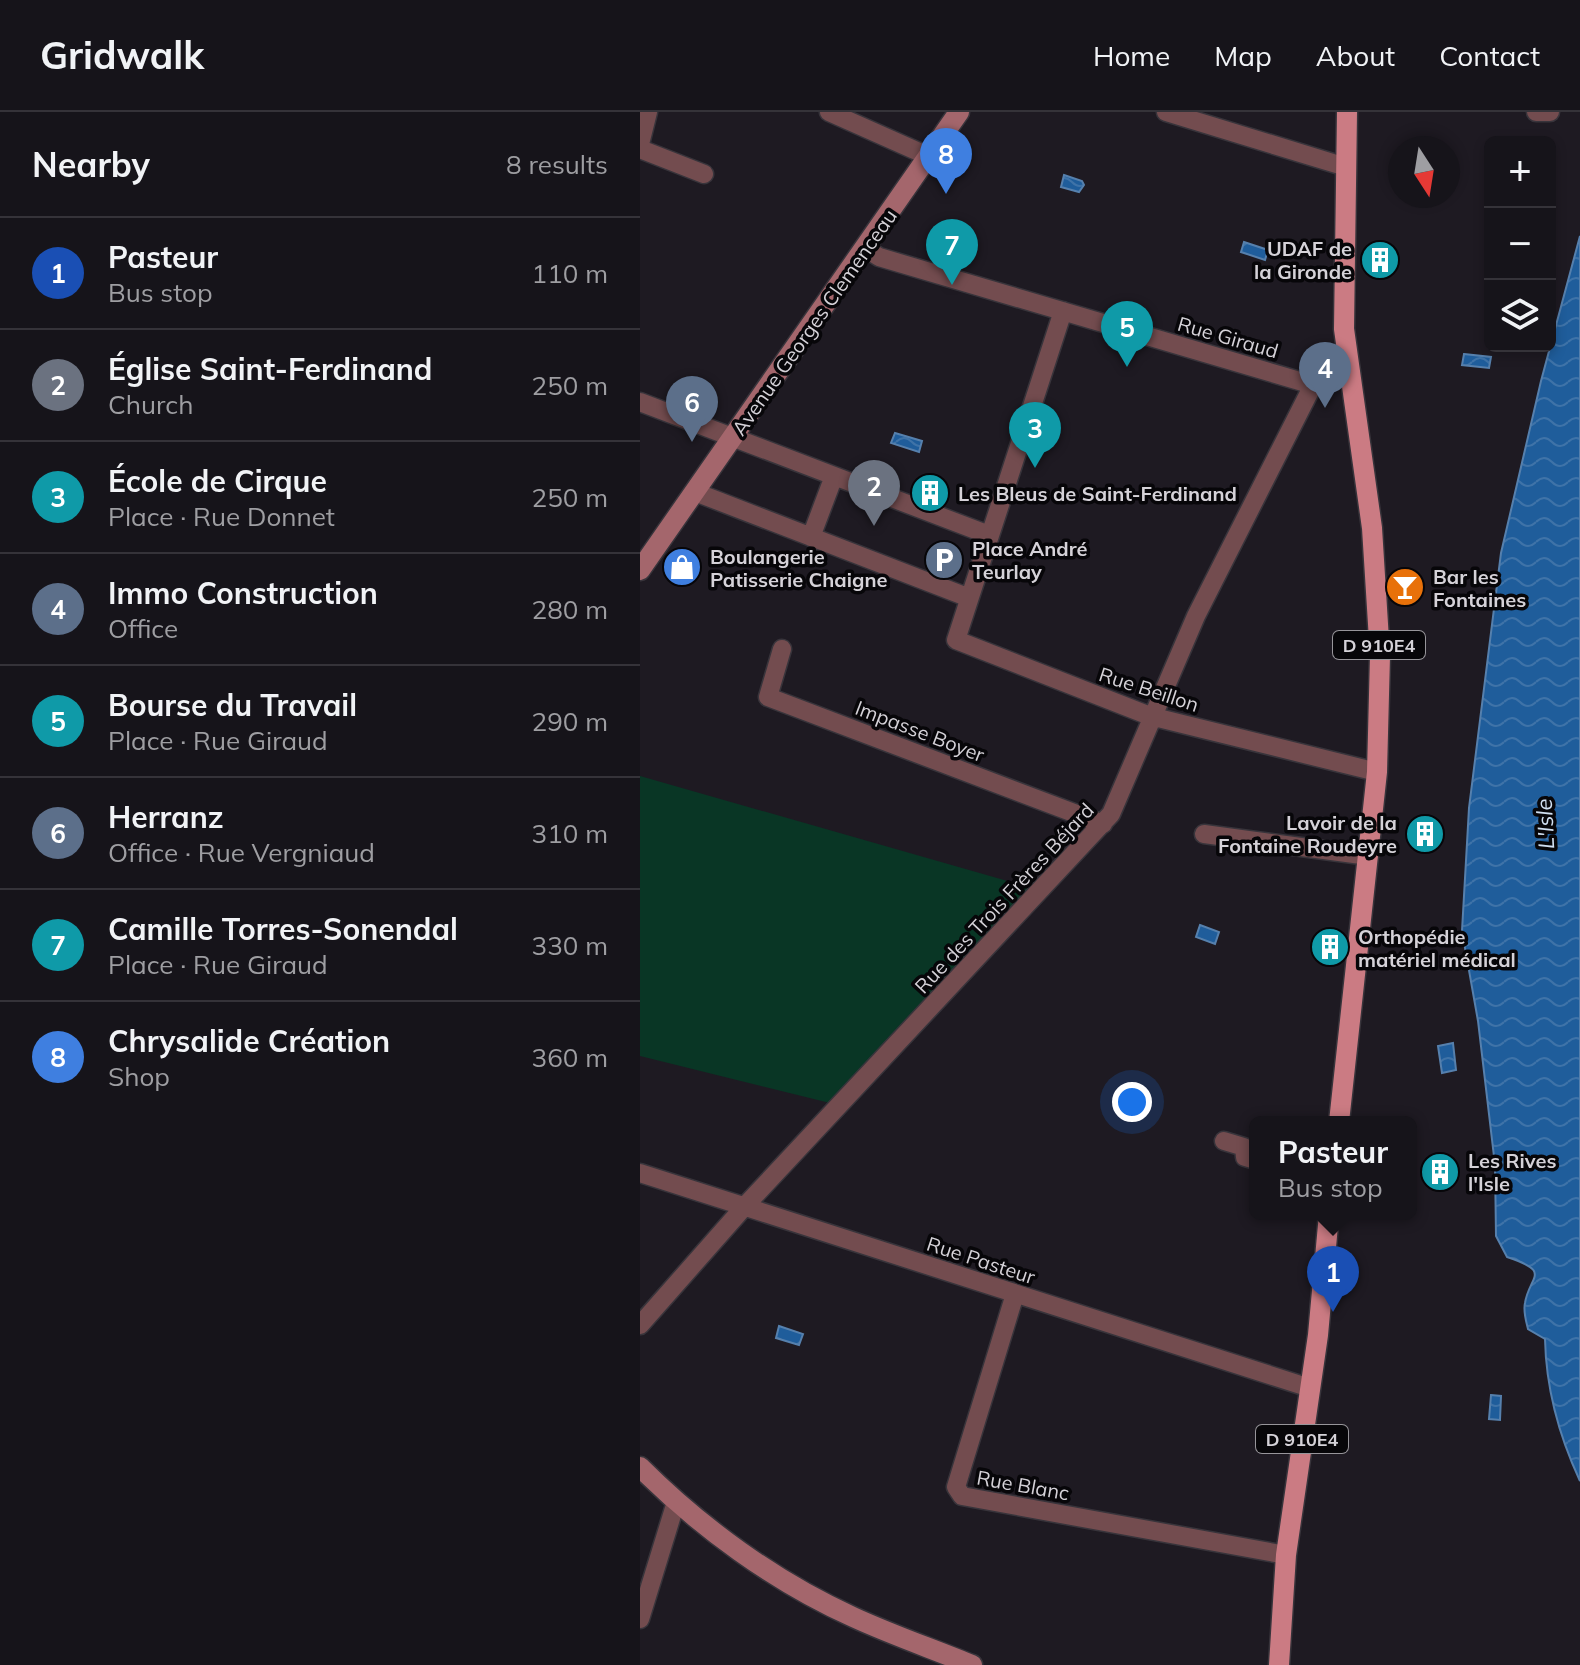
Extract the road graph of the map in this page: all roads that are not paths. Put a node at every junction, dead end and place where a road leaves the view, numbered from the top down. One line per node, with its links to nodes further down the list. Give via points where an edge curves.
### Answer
1 (648, 112): 8 (street)
2 (829, 112): 9 (street)
3 (959, 112): 9 (main road, Avenue Georges Clemenceau)
4 (1166, 112): 10 (street)
5 (1347, 112): 10 (main road, D 910E4)
6 (1536, 112): 7 (street)
7 (1550, 112)
8 (640, 146): 11 (street)
9 (928, 156): 12 (main road, Avenue Georges Clemenceau)
10 (1346, 167): 14 (main road, D 910E4, via 1343,296)
11 (704, 174)
12 (865, 248): 13 (street, Rue Giraud, via 879,257); 17 (main road, Avenue Georges Clemenceau)
13 (1063, 311): 15 (street, Rue Giraud); 20 (street)
14 (1351, 375): 15 (street); 26 (main road, D 910E4, via 1373,542 1380,656)
15 (1313, 385): 25 (street, Rue des Trois Frères Béjard)
16 (640, 402): 17 (street)
17 (733, 438): 18 (street); 19 (main road, Avenue Georges Clemenceau)
18 (834, 476): 20 (street); 21 (street)
19 (695, 492): 21 (street); 22 (main road, Avenue Georges Clemenceau)
20 (989, 535): 23 (street)
21 (811, 537): 23 (street)
22 (640, 570)
23 (967, 597): 25 (street, Rue Beillon, via 956,640)
24 (782, 649): 27 (street, Impasse Boyer, via 768,697)
25 (1150, 716): 26 (street, Rue Beillon); 27 (street, Rue des Trois Frères Béjard)
26 (1377, 772): 29 (main road, D 910E4)
27 (1103, 824): 34 (street, Rue des Trois Frères Béjard)
28 (1204, 834): 29 (street)
29 (1369, 856): 30 (main road, D 910E4)
30 (1340, 1116)
31 (1224, 1141): 32 (street, via 1244,1147)
32 (1249, 1158)
33 (640, 1173): 34 (street, Rue Pasteur)
34 (744, 1207): 36 (street, Rue Pasteur); 37 (street, Rue des Trois Frères Béjard)
35 (1328, 1220): 38 (main road, D 910E4)
36 (1015, 1294): 38 (street, Rue Pasteur); 41 (street, Rue Blanc, via 956,1487 962,1496)
37 (640, 1325)
38 (1310, 1388): 41 (main road, D 910E4)
39 (640, 1467): 40 (main road)
40 (676, 1502): 42 (street); 43 (main road, via 787,1581)
41 (1286, 1555): 44 (main road, D 910E4)
42 (640, 1619)
43 (972, 1665)
44 (1279, 1665)

